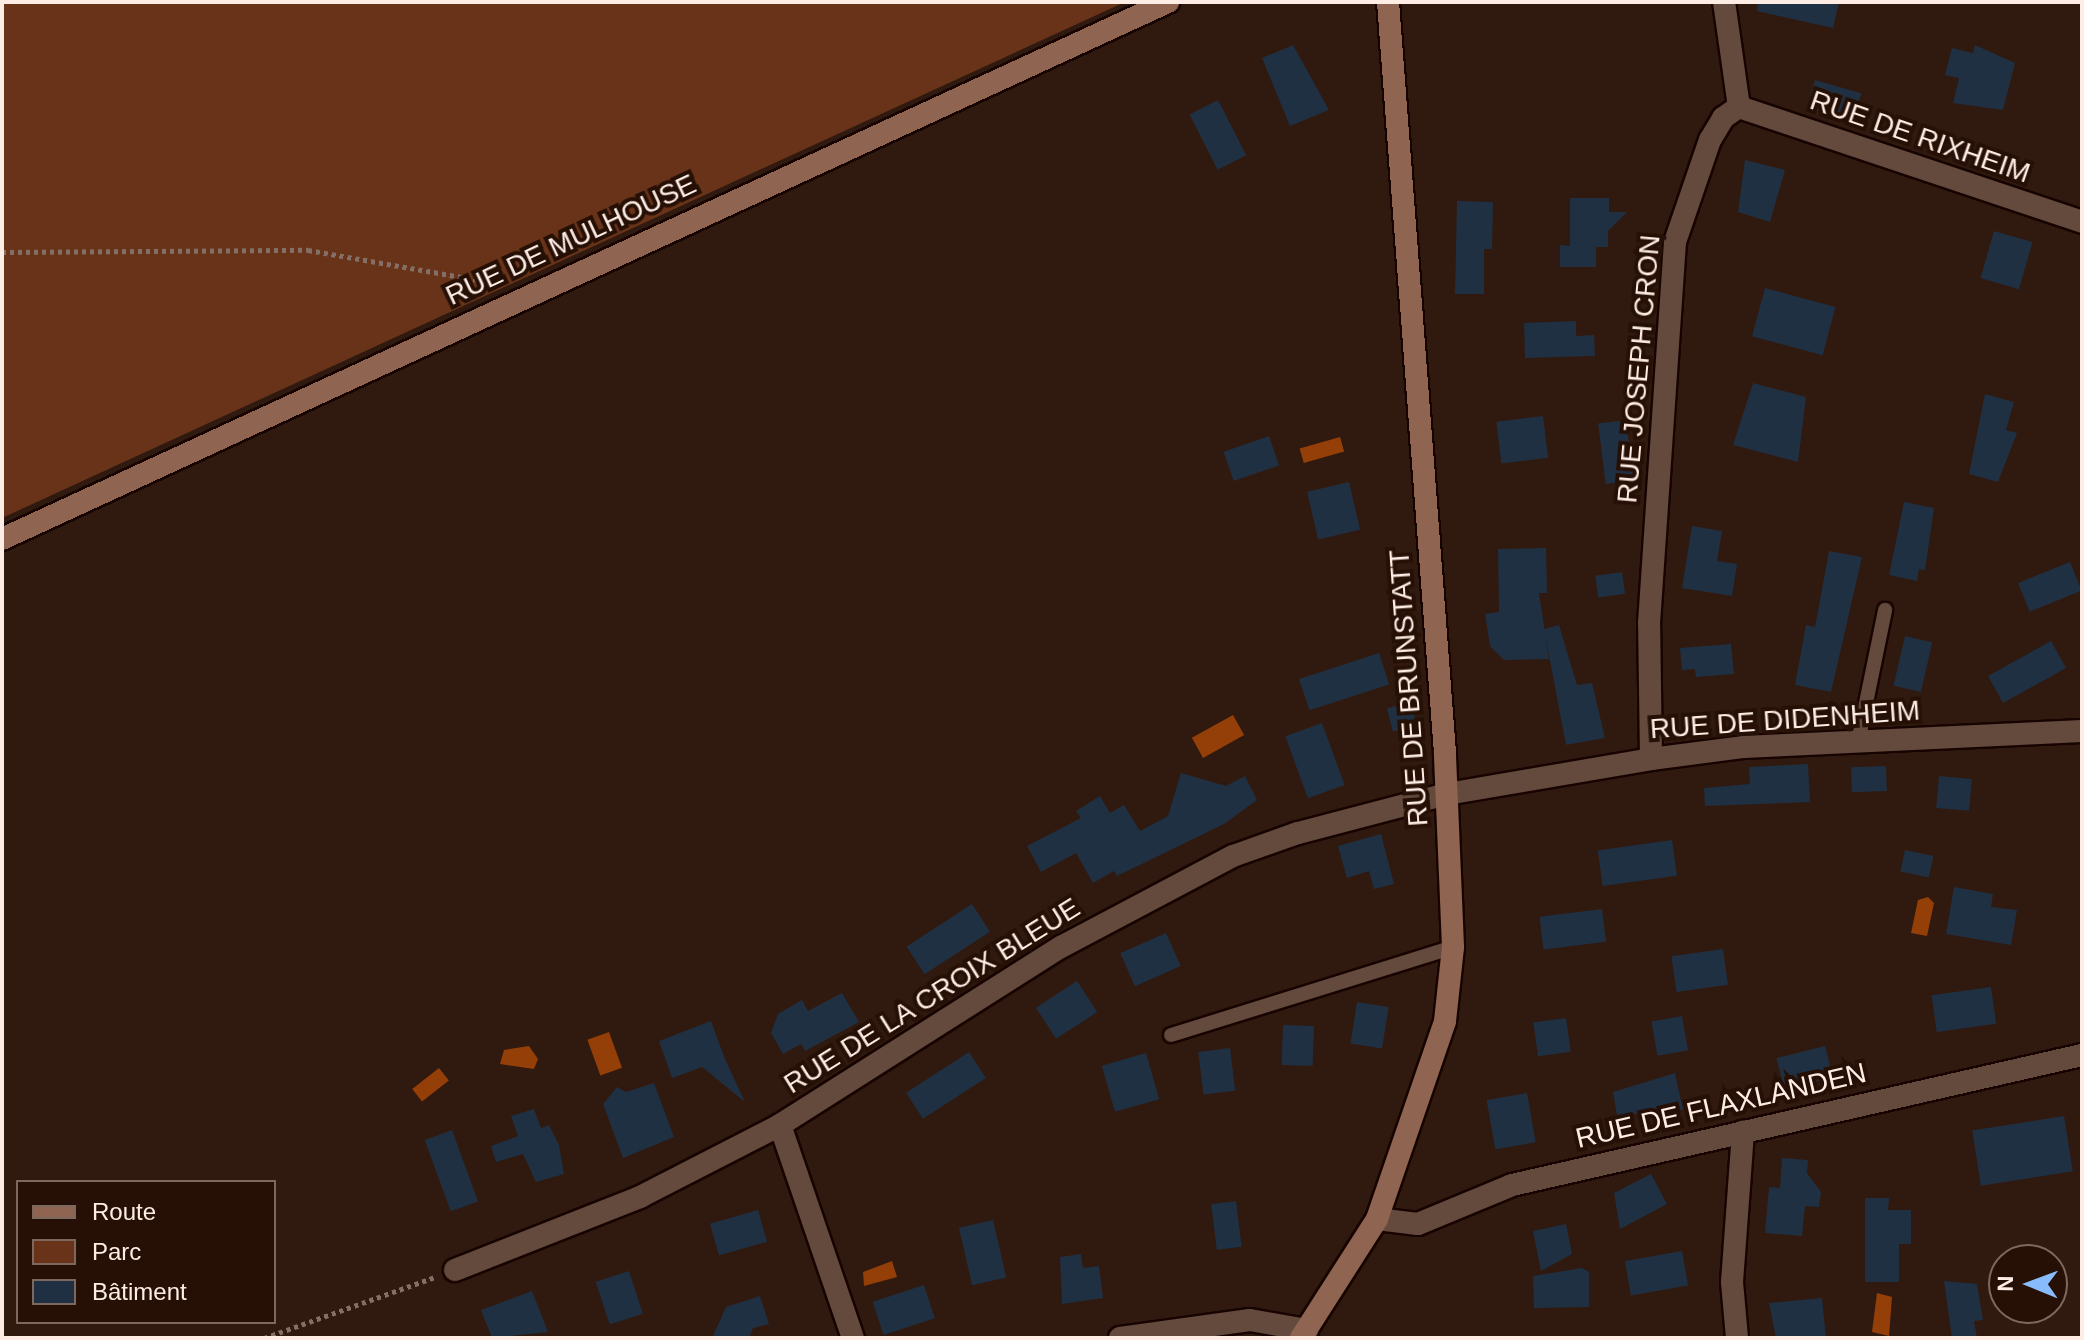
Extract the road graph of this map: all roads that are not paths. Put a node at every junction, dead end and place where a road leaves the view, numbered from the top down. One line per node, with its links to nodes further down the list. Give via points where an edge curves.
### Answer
1 (1168, 2): 6 (main road, RUE DE MULHOUSE, via 514,298)
2 (1388, 2): 11 (main road, RUE DE BRUNSTATT)
3 (1724, 2): 4 (street)
4 (1739, 107): 5 (street, RUE DE RIXHEIM); 10 (street, RUE JOSEPH CRON, via 1710,140 1675,242 1649,623)
5 (2082, 222)
6 (2, 539)
7 (1885, 610): 9 (lane)
8 (2082, 731): 9 (street, RUE DE DIDENHEIM)
9 (1858, 742): 10 (street, RUE DE DIDENHEIM)
10 (1651, 759): 11 (street, RUE DE DIDENHEIM)
11 (1447, 794): 12 (main road, RUE DE BRUNSTATT); 15 (street, RUE DE LA CROIX BLEUE, via 1370,811 1233,856 1061,947)
12 (1453, 947): 13 (lane); 17 (main road, RUE DE BRUNSTATT, via 1445,1021)
13 (1171, 1035)
14 (2082, 1055): 16 (street, RUE DE FLAXLANDEN)
15 (780, 1125): 18 (street, RUE DE LA CROIX BLEUE, via 640,1197); 20 (street)
16 (1743, 1131): 17 (street, RUE DE FLAXLANDEN, via 1512,1185 1418,1224); 22 (street, via 1732,1282)
17 (1377, 1219): 19 (main road, RUE DE BRUNSTATT)
18 (455, 1270)
19 (1304, 1334): 21 (street, via 1250,1320)
20 (853, 1338)
21 (1120, 1338)
22 (1737, 1338)

